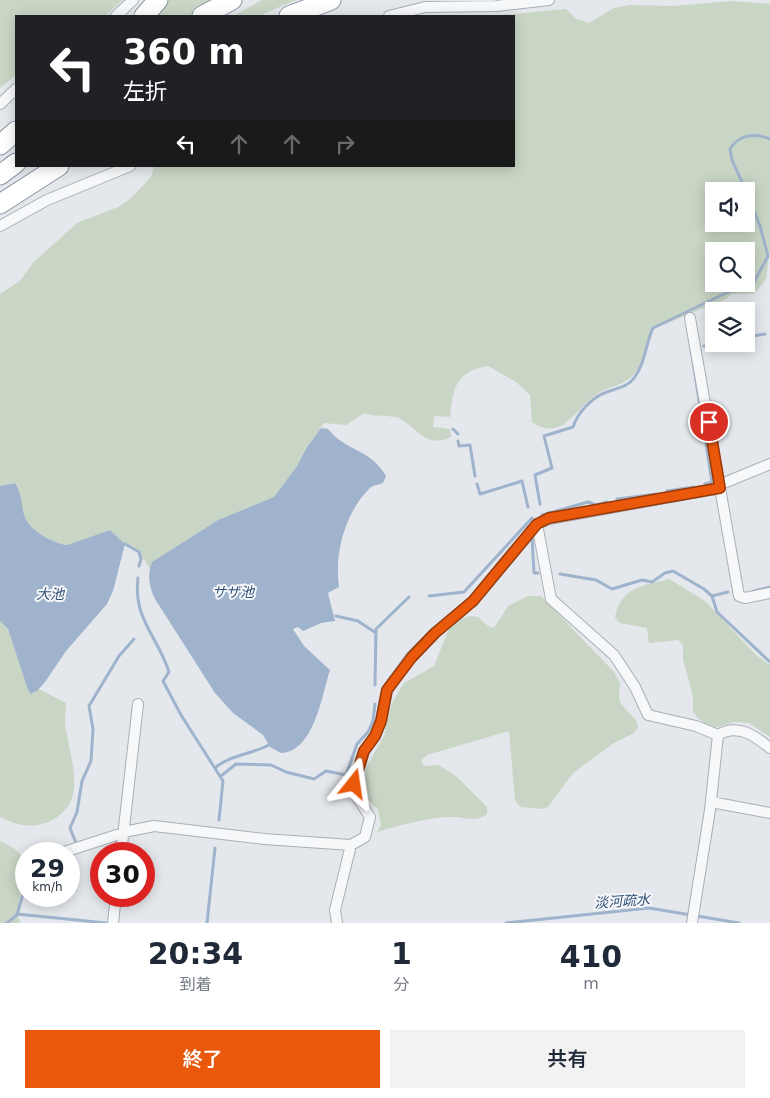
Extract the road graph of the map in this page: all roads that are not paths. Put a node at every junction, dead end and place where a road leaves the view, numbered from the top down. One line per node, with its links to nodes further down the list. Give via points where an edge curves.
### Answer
1 (133, 0): 6 (street)
2 (158, 0): 7 (highway)
3 (232, 0): 8 (highway)
4 (331, 0): 9 (highway)
5 (549, 0): 10 (street, via 496,6 425,7)
6 (117, 15)
7 (145, 15)
8 (204, 15)
9 (291, 15)
10 (393, 15)
11 (15, 90): 12 (street)
12 (0, 104)
13 (15, 132): 15 (highway)
14 (15, 144): 16 (highway)
15 (0, 145)
16 (0, 156)
17 (15, 165): 20 (highway)
18 (57, 167): 21 (highway)
19 (128, 167): 22 (street, via 47,200)
20 (0, 175)
21 (0, 204)
22 (0, 226)
23 (690, 318): 25 (street)
24 (770, 464): 25 (street)
25 (719, 487): 26 (street, via 549,518); 27 (street, via 739,596 745,598)
26 (537, 524): 29 (street, via 551,600 614,655 648,715 696,726); 35 (street, via 473,601 435,633 387,690 381,721 364,751 354,784 357,797 370,817 365,837)
27 (770, 592)
28 (138, 704): 33 (street)
29 (718, 735): 30 (street, via 729,730 741,730); 31 (street)
30 (770, 748)
31 (711, 802): 32 (street); 38 (street)
32 (770, 813)
33 (123, 833): 34 (street); 35 (street, via 154,826 291,842); 36 (street)
34 (122, 842)
35 (351, 845): 40 (street, via 335,910)
36 (80, 847)
37 (114, 907): 39 (street)
38 (693, 917)
39 (112, 923)
40 (337, 923)

